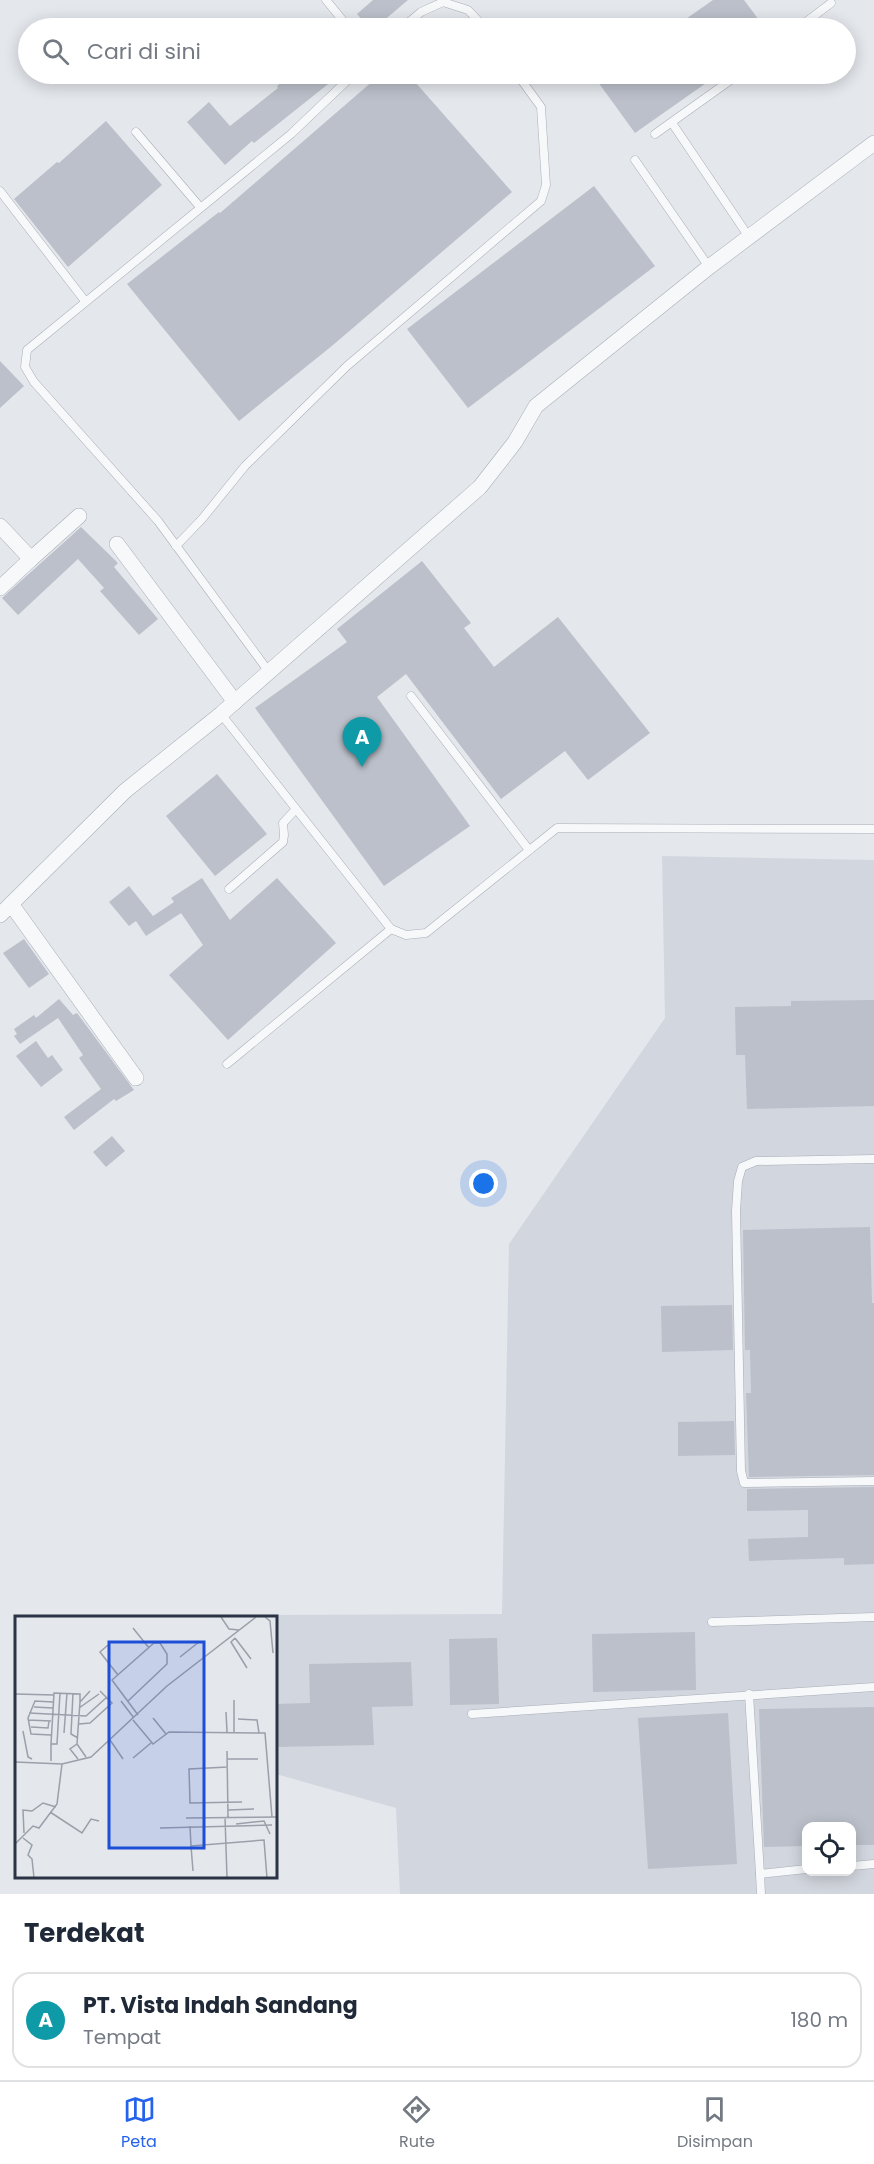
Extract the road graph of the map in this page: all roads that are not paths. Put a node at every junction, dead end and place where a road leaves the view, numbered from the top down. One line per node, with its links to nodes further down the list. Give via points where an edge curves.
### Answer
1 (326, 0): 3 (lane)
2 (831, 3): 6 (lane)
3 (341, 18)
4 (414, 18): 5 (lane, via 443,2 468,10)
5 (475, 18)
6 (811, 18)
7 (344, 84): 16 (lane, via 291,134)
8 (524, 84): 23 (lane, via 541,107 543,117 546,185 541,201 347,366 245,466)
9 (725, 84): 10 (lane)
10 (672, 123): 12 (lane); 17 (lane)
11 (136, 132): 16 (lane)
12 (655, 134)
13 (874, 143): 17 (street)
14 (635, 160): 18 (lane)
15 (0, 191): 19 (lane)
16 (200, 207): 19 (lane)
17 (750, 237): 18 (street)
18 (710, 267): 26 (street, via 536,406 515,442 480,487)
19 (85, 301): 23 (lane, via 27,350 25,367)
20 (79, 516): 24 (street)
21 (0, 526): 24 (street)
22 (117, 544): 28 (street)
23 (176, 546): 26 (lane)
24 (31, 559): 25 (street)
25 (0, 588)
26 (269, 672): 28 (street)
27 (411, 696): 32 (lane)
28 (235, 702): 29 (street)
29 (221, 714): 30 (lane); 34 (street, via 125,790)
30 (296, 809): 33 (lane, via 282,823 282,842); 36 (lane)
31 (874, 829): 32 (lane, via 557,828)
32 (530, 850): 36 (lane, via 426,933 406,935)
33 (229, 889)
34 (12, 904): 35 (street); 38 (street)
35 (0, 915)
36 (391, 929): 37 (lane)
37 (227, 1064)
38 (136, 1078)
39 (874, 1160): 40 (lane, via 756,1161 742,1167 736,1211 744,1483)
40 (874, 1481)
41 (874, 1617): 42 (lane)
42 (712, 1622)
43 (874, 1687): 44 (lane)
44 (749, 1694): 45 (lane); 49 (lane)
45 (472, 1714)
46 (874, 1864): 47 (lane)
47 (856, 1866)
48 (802, 1870): 49 (lane)
49 (760, 1874): 50 (lane)
50 (761, 1894)

